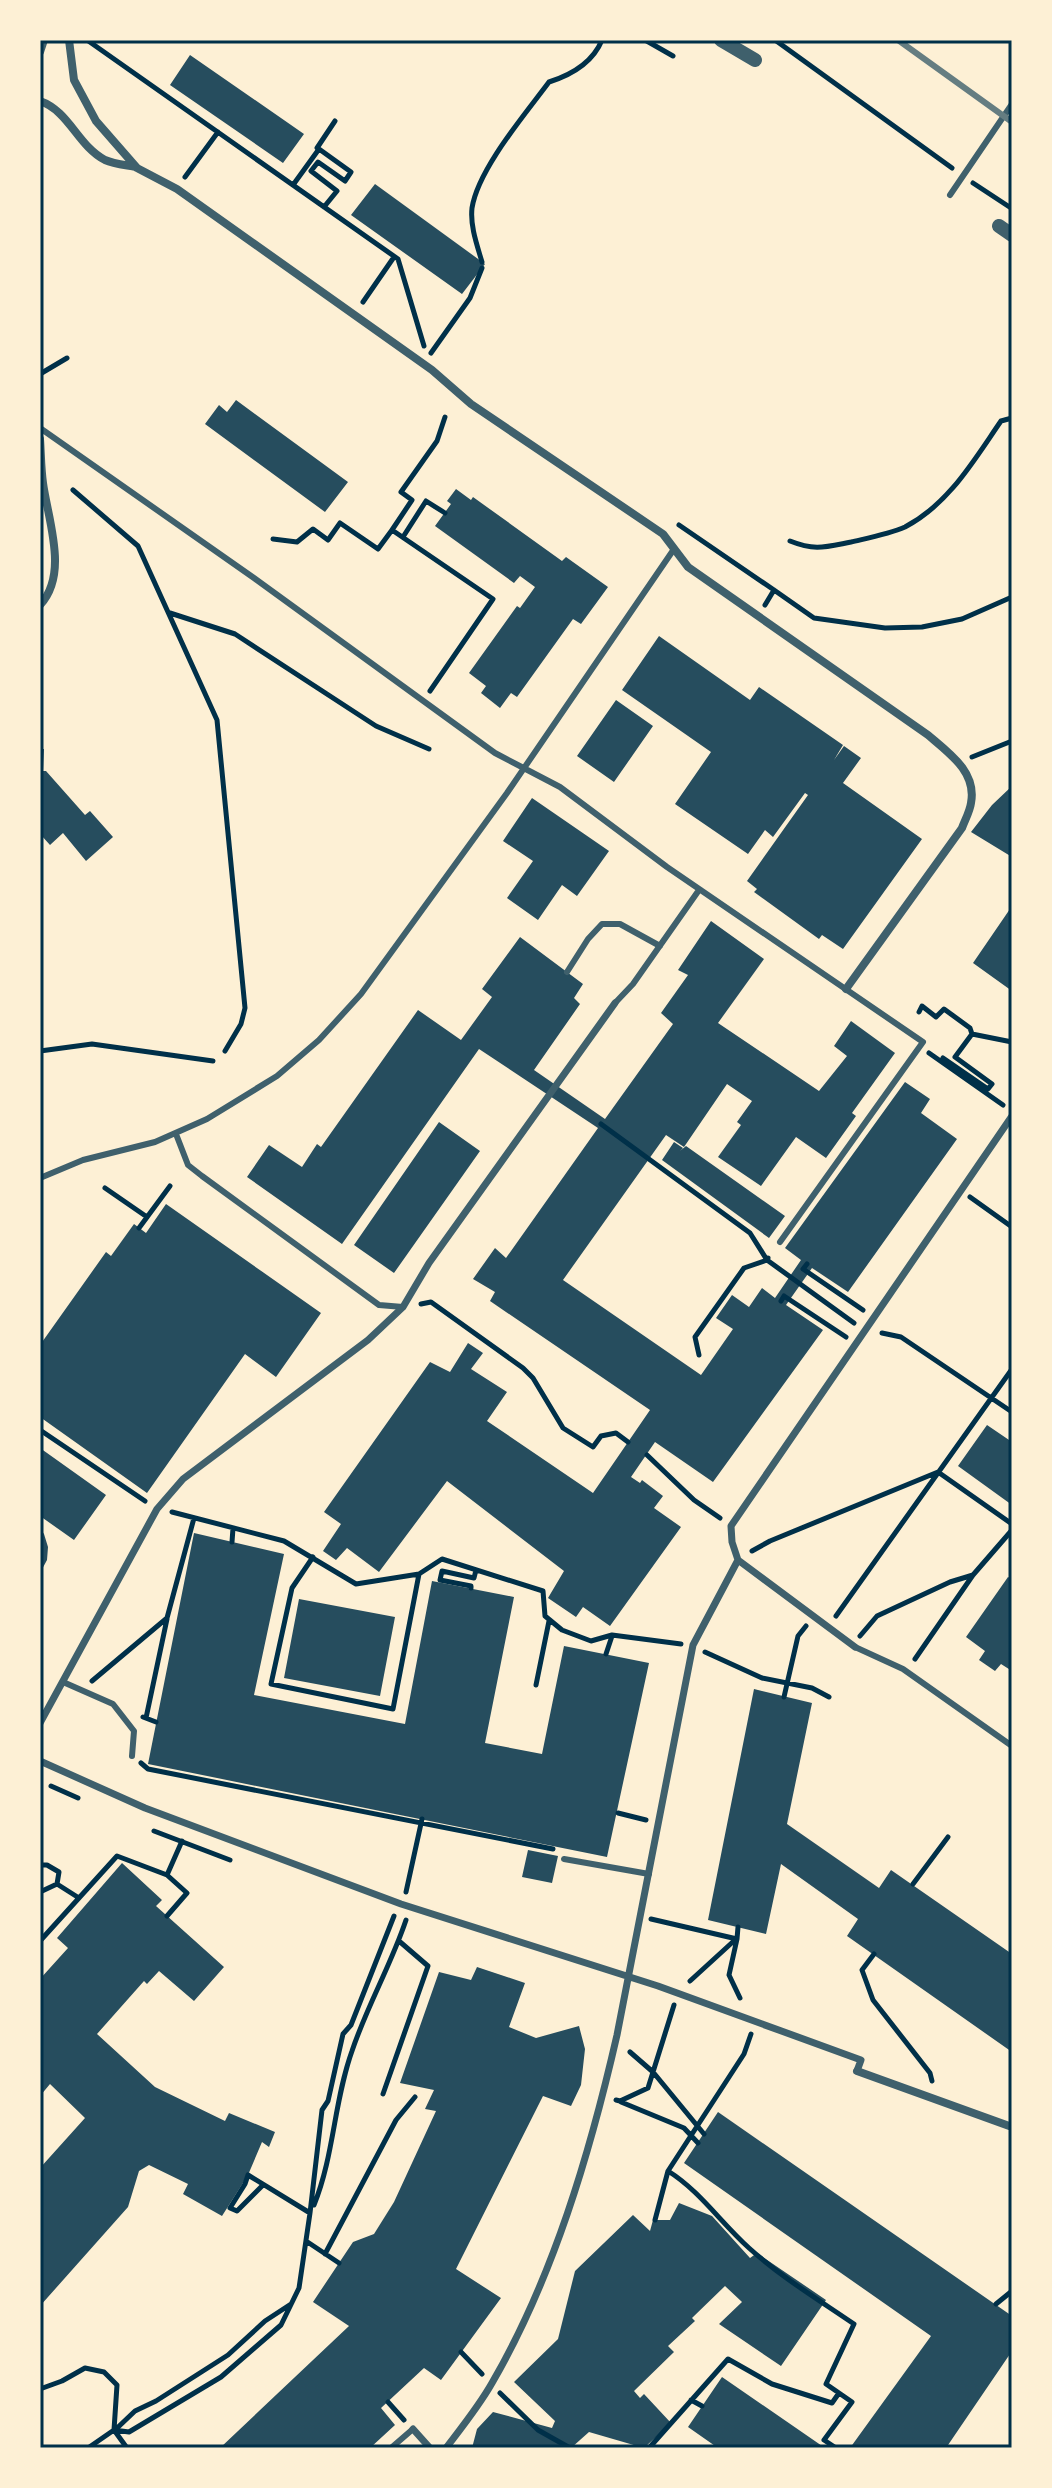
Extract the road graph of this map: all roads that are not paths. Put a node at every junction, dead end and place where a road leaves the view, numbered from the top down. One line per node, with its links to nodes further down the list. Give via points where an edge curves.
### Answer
1 (44, 40): 4 (street)
2 (69, 40): 8 (street, via 74,80 88,108)
3 (721, 40): 5 (street)
4 (40, 52)
5 (755, 60)
6 (40, 101): 8 (street, via 57,110 107,161)
7 (1012, 104): 9 (lane)
8 (137, 168): 12 (street, via 177,189 432,370 471,404 663,534)
9 (950, 195)
10 (40, 428): 14 (lane, via 495,753)
11 (40, 439): 13 (street, via 56,559)
12 (674, 549): 14 (lane); 18 (street, via 688,567 928,735 960,762 969,779 972,802 962,828)
13 (40, 605)
14 (525, 769): 15 (lane, via 560,787); 21 (lane, via 361,994 319,1040 258,1089)
15 (699, 890): 16 (lane); 18 (lane)
16 (660, 946): 17 (lane, via 620,924 602,924); 19 (lane)
17 (567, 972)
18 (846, 989): 23 (lane, via 923,1042)
19 (615, 1003): 24 (street)
20 (1012, 1114): 25 (street, via 731,1526)
21 (176, 1134): 22 (lane); 24 (lane, via 188,1165 202,1176 379,1305)
22 (40, 1178)
23 (780, 1242)
24 (403, 1307): 27 (street, via 368,1340 183,1479 157,1509)
25 (738, 1560): 26 (street); 33 (street, via 693,1645)
26 (855, 1647): 29 (lane, via 903,1669)
27 (63, 1682): 28 (street); 30 (lane, via 113,1704 134,1731)
28 (40, 1723)
29 (1012, 1746)
30 (132, 1756)
31 (40, 1761): 34 (street, via 145,1808 401,1904)
32 (564, 1859): 33 (lane)
33 (649, 1874): 34 (street)
34 (629, 1976): 35 (street, via 861,2060); 42 (street, via 603,2097 571,2205 520,2328 491,2384)
35 (857, 2071): 36 (street)
36 (1012, 2127)
37 (1012, 2224): 38 (lane)
38 (1012, 2251)
39 (413, 2429): 40 (lane); 41 (street)
40 (391, 2448)
41 (430, 2448)
42 (446, 2448)

